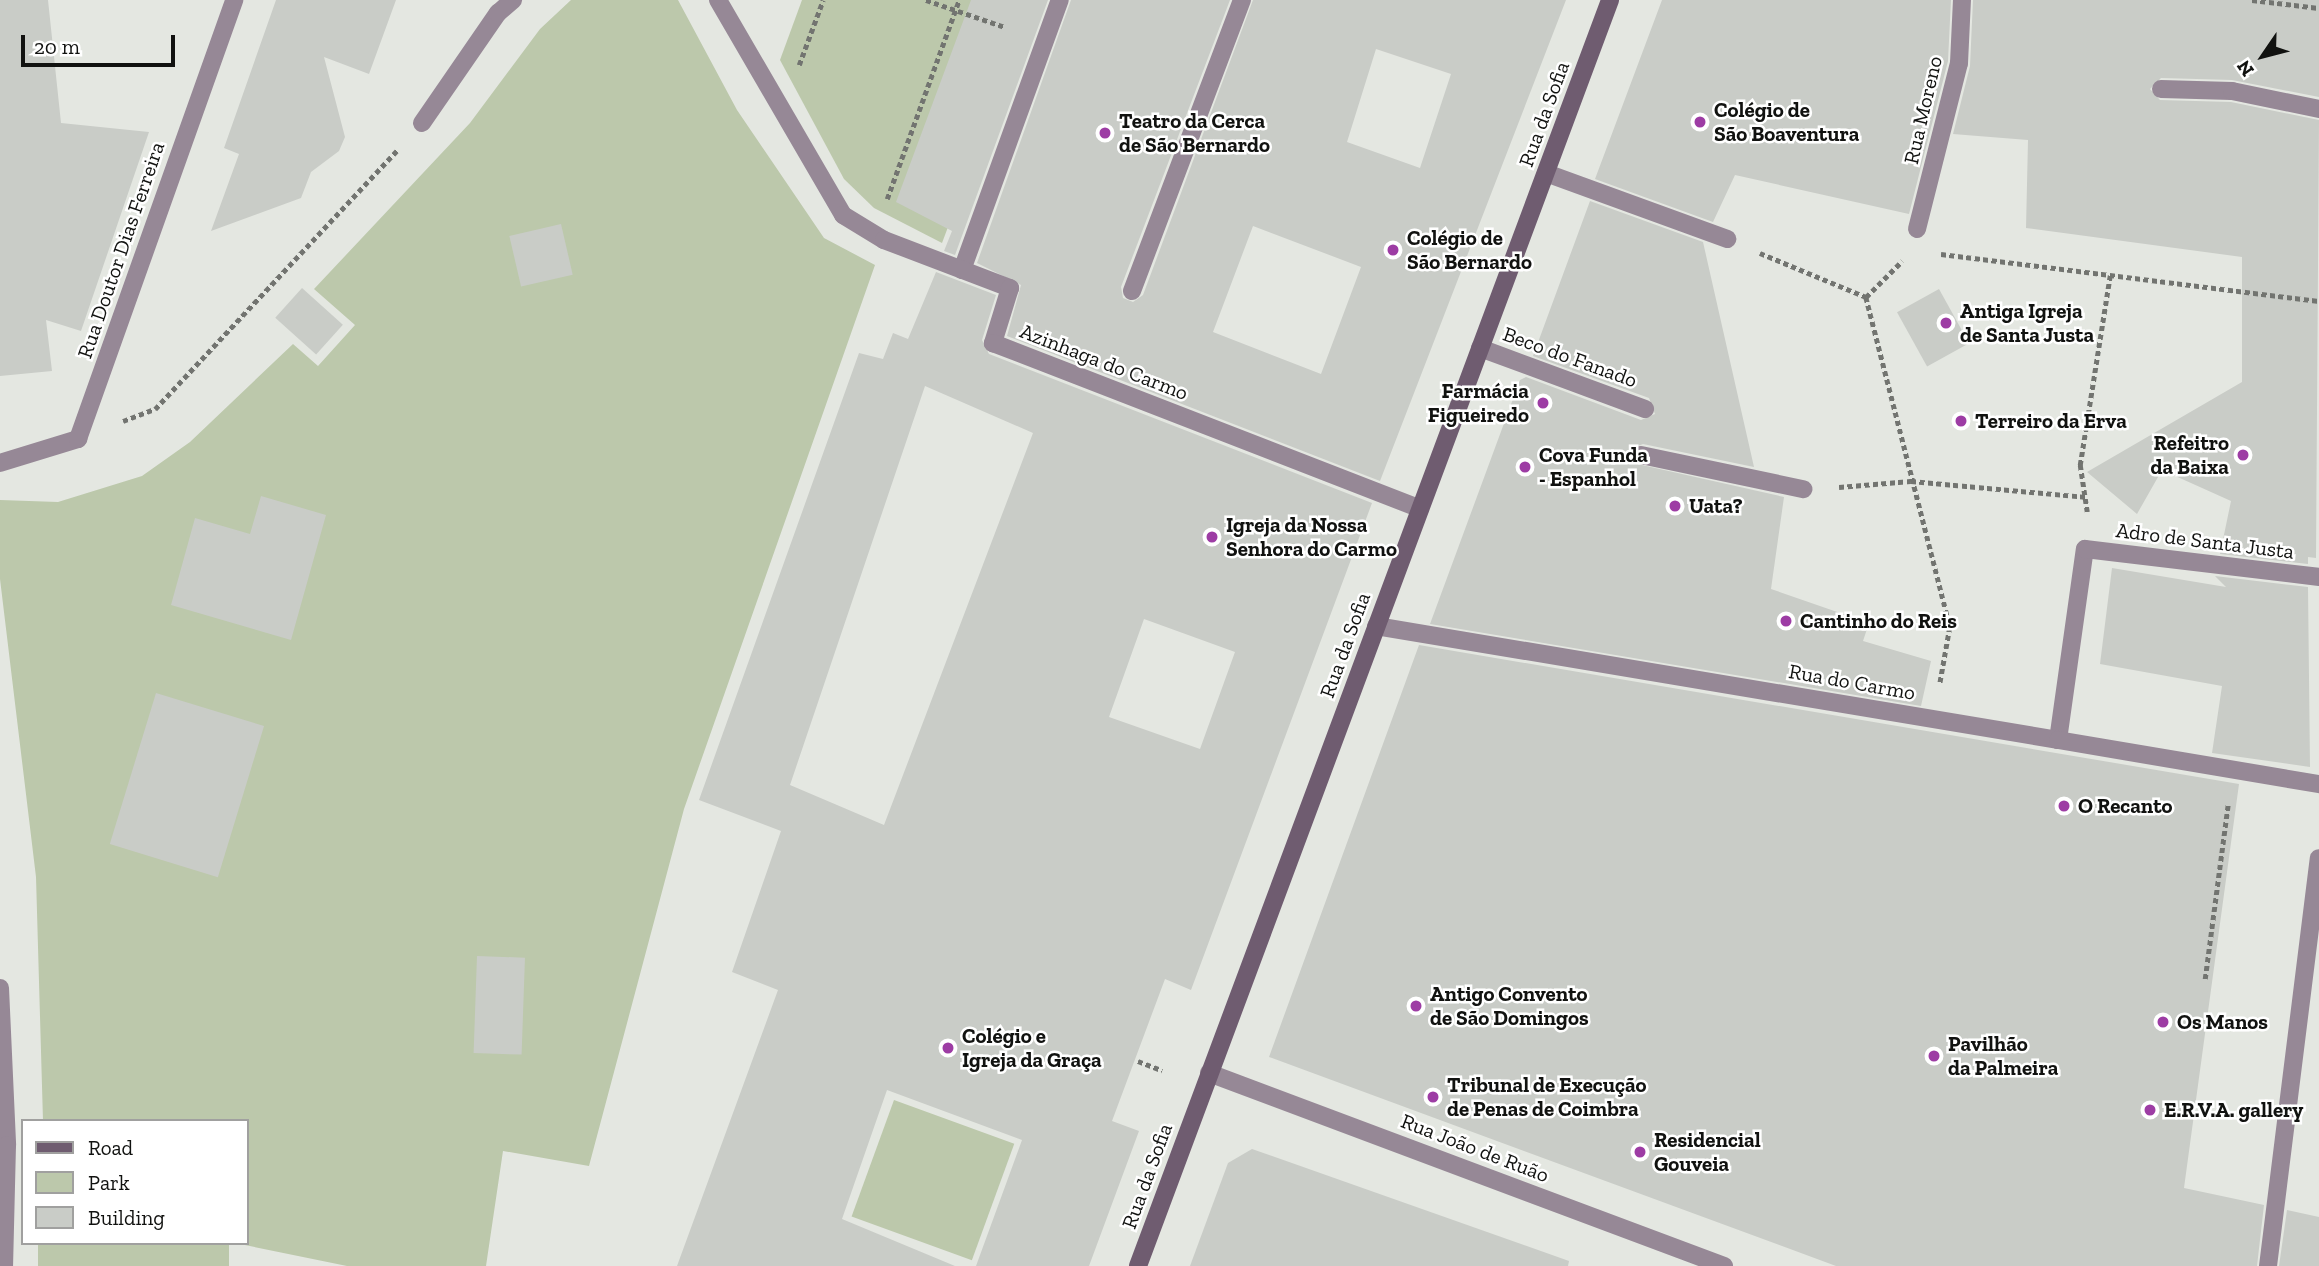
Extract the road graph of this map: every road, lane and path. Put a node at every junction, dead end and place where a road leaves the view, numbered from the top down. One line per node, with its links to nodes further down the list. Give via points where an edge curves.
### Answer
1 (234, 0): 34 (street, Rua Doutor Dias Ferreira, via 78,439)
2 (513, 0): 18 (street, via 498,13)
3 (718, 0): 25 (street, Azinhaga do Carmo, via 842,215 884,240)
4 (823, 0): 15 (path)
5 (926, 0): 13 (path)
6 (959, 0): 13 (path)
7 (1060, 0): 25 (street)
8 (1242, 0): 27 (street)
9 (1610, 0): 19 (main road, Rua da Sofia)
10 (1962, 0): 21 (street, Rua Moreno, via 1959,64)
11 (2252, 0): 12 (path)
12 (2319, 8)
13 (955, 10): 14 (path); 20 (path)
14 (1005, 27)
15 (796, 72)
16 (2161, 89): 17 (street, via 2232,91)
17 (2319, 109)
18 (422, 123): 31 (path)
19 (1546, 173): 22 (street); 30 (main road, Rua da Sofia)
20 (884, 207)
21 (1917, 229)
22 (1727, 239): 28 (path)
23 (1913, 250): 28 (path)
24 (1926, 252): 26 (path)
25 (962, 270): 38 (street, Azinhaga do Carmo, via 1010,288 993,343 1099,377)
26 (2110, 275): 29 (path); 37 (path, via 2080,465)
27 (1132, 291)
28 (1866, 298): 35 (path)
29 (2319, 300)
30 (1480, 348): 32 (street, Beco do Fanado); 38 (main road, Rua da Sofia)
31 (155, 409)
32 (1645, 409)
33 (1641, 455): 36 (street)
34 (0, 463)
35 (1911, 481): 36 (path); 37 (path); 42 (path, via 1950,627)
36 (1803, 489)
37 (2088, 497): 39 (path)
38 (1420, 509): 41 (main road, Rua da Sofia)
39 (2085, 549): 40 (street, Adro de Santa Justa); 43 (street)
40 (2319, 577)
41 (1376, 626): 42 (street, Rua do Carmo); 51 (main road, Rua da Sofia)
42 (1933, 719): 43 (street, Rua do Carmo)
43 (2058, 740): 44 (street, Rua do Carmo)
44 (2319, 784)
45 (2230, 791): 47 (path)
46 (2319, 858): 57 (street)
47 (2205, 979)
48 (0, 988): 52 (street)
49 (1138, 1061): 50 (path)
50 (1162, 1070)
51 (1209, 1073): 53 (street, Rua João de Ruão); 55 (main road, Rua da Sofia)
52 (3, 1147): 54 (street)
53 (1691, 1260): 56 (street, Rua João de Ruão)
54 (4, 1266)
55 (1138, 1266)
56 (1724, 1266)
57 (2268, 1266)

